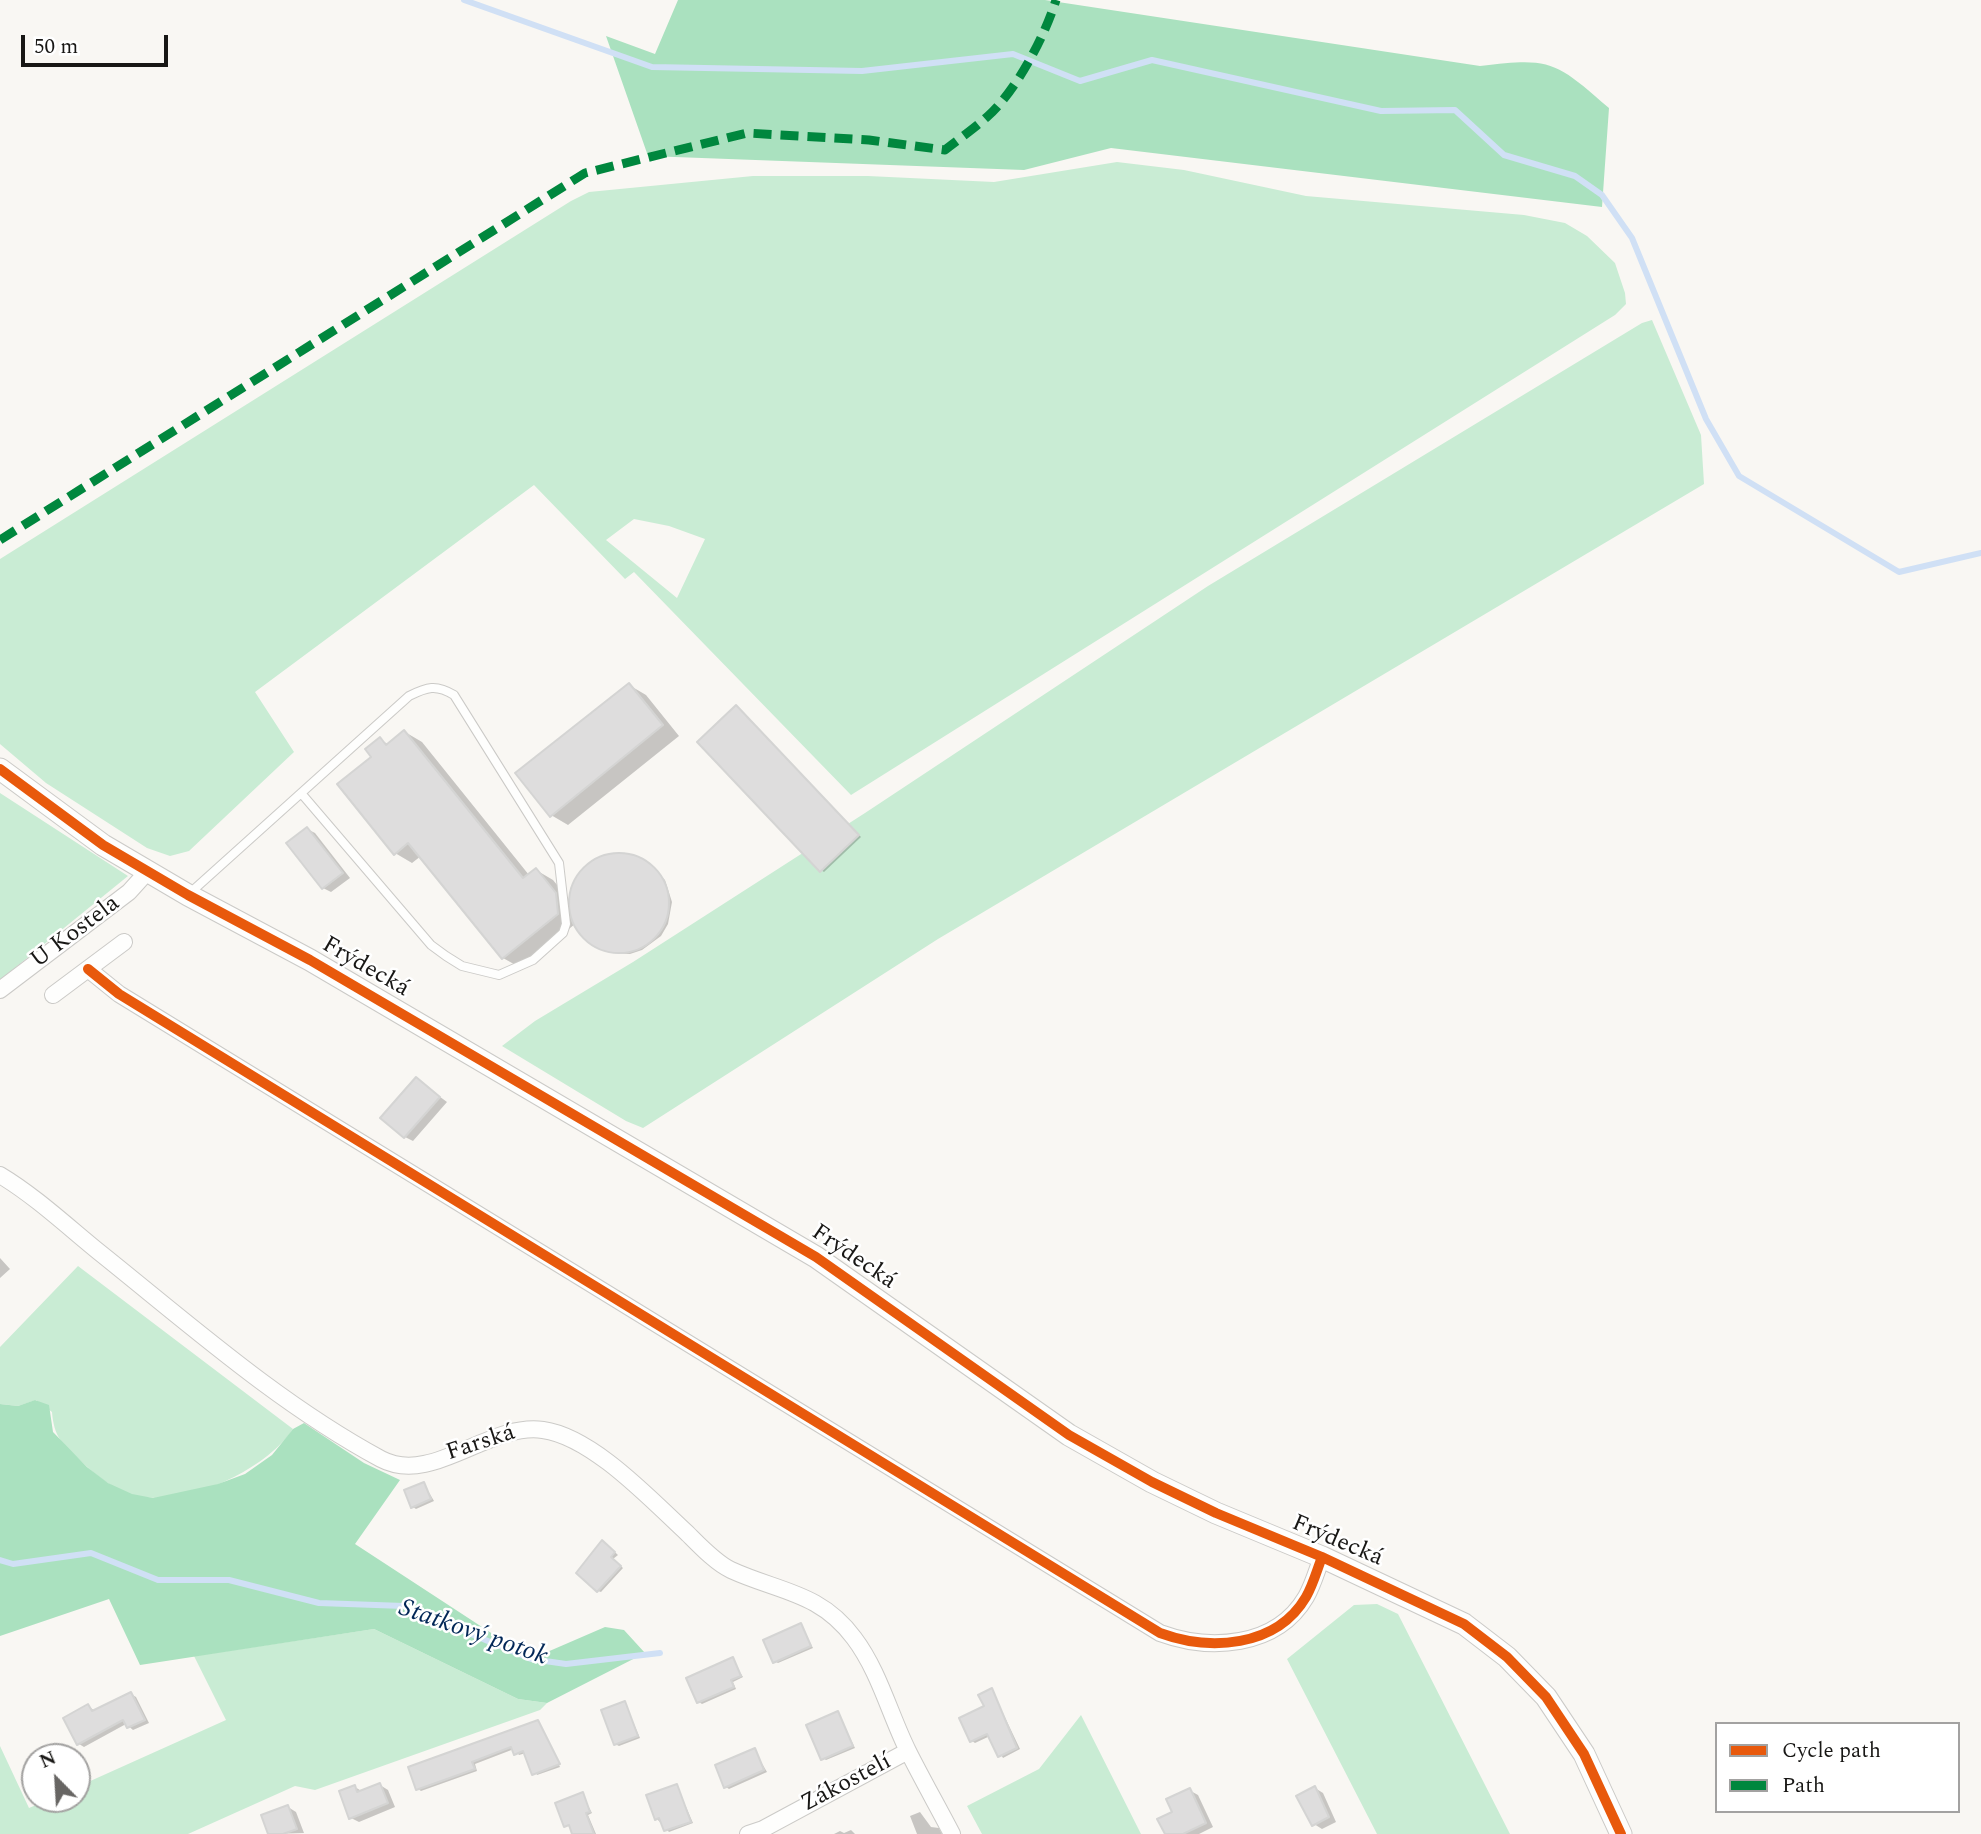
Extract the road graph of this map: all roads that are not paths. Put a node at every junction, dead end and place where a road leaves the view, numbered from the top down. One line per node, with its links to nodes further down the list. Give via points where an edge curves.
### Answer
1 (0, 769): 3 (street, Frýdecká, via 103,845)
2 (301, 793): 2 (lane, via 431,945 462,966 499,975 533,960 563,933 566,912 559,863 454,695 440,686 409,696); 4 (lane)
3 (148, 871): 4 (street, Frýdecká); 7 (street, U Kostela, via 129,892)
4 (188, 895): 10 (street, Frýdecká, via 345,980 816,1257 1069,1435 1216,1513)
5 (124, 942): 6 (street)
6 (88, 969): 8 (street); 10 (street, via 119,994 1160,1633 1211,1646 1261,1634 1285,1619 1305,1598)
7 (0, 990)
8 (53, 995)
9 (0, 1175): 11 (street, Farská, via 231,1356 334,1432 384,1460 421,1465 527,1429 550,1431 581,1444 729,1569 798,1593 843,1624 863,1651)
10 (1322, 1557): 14 (street, Frýdecká, via 1464,1624 1517,1666 1568,1726)
11 (908, 1751): 12 (street, Zákostelí); 13 (street, Farská)
12 (748, 1834)
13 (952, 1834)
14 (1621, 1834)

